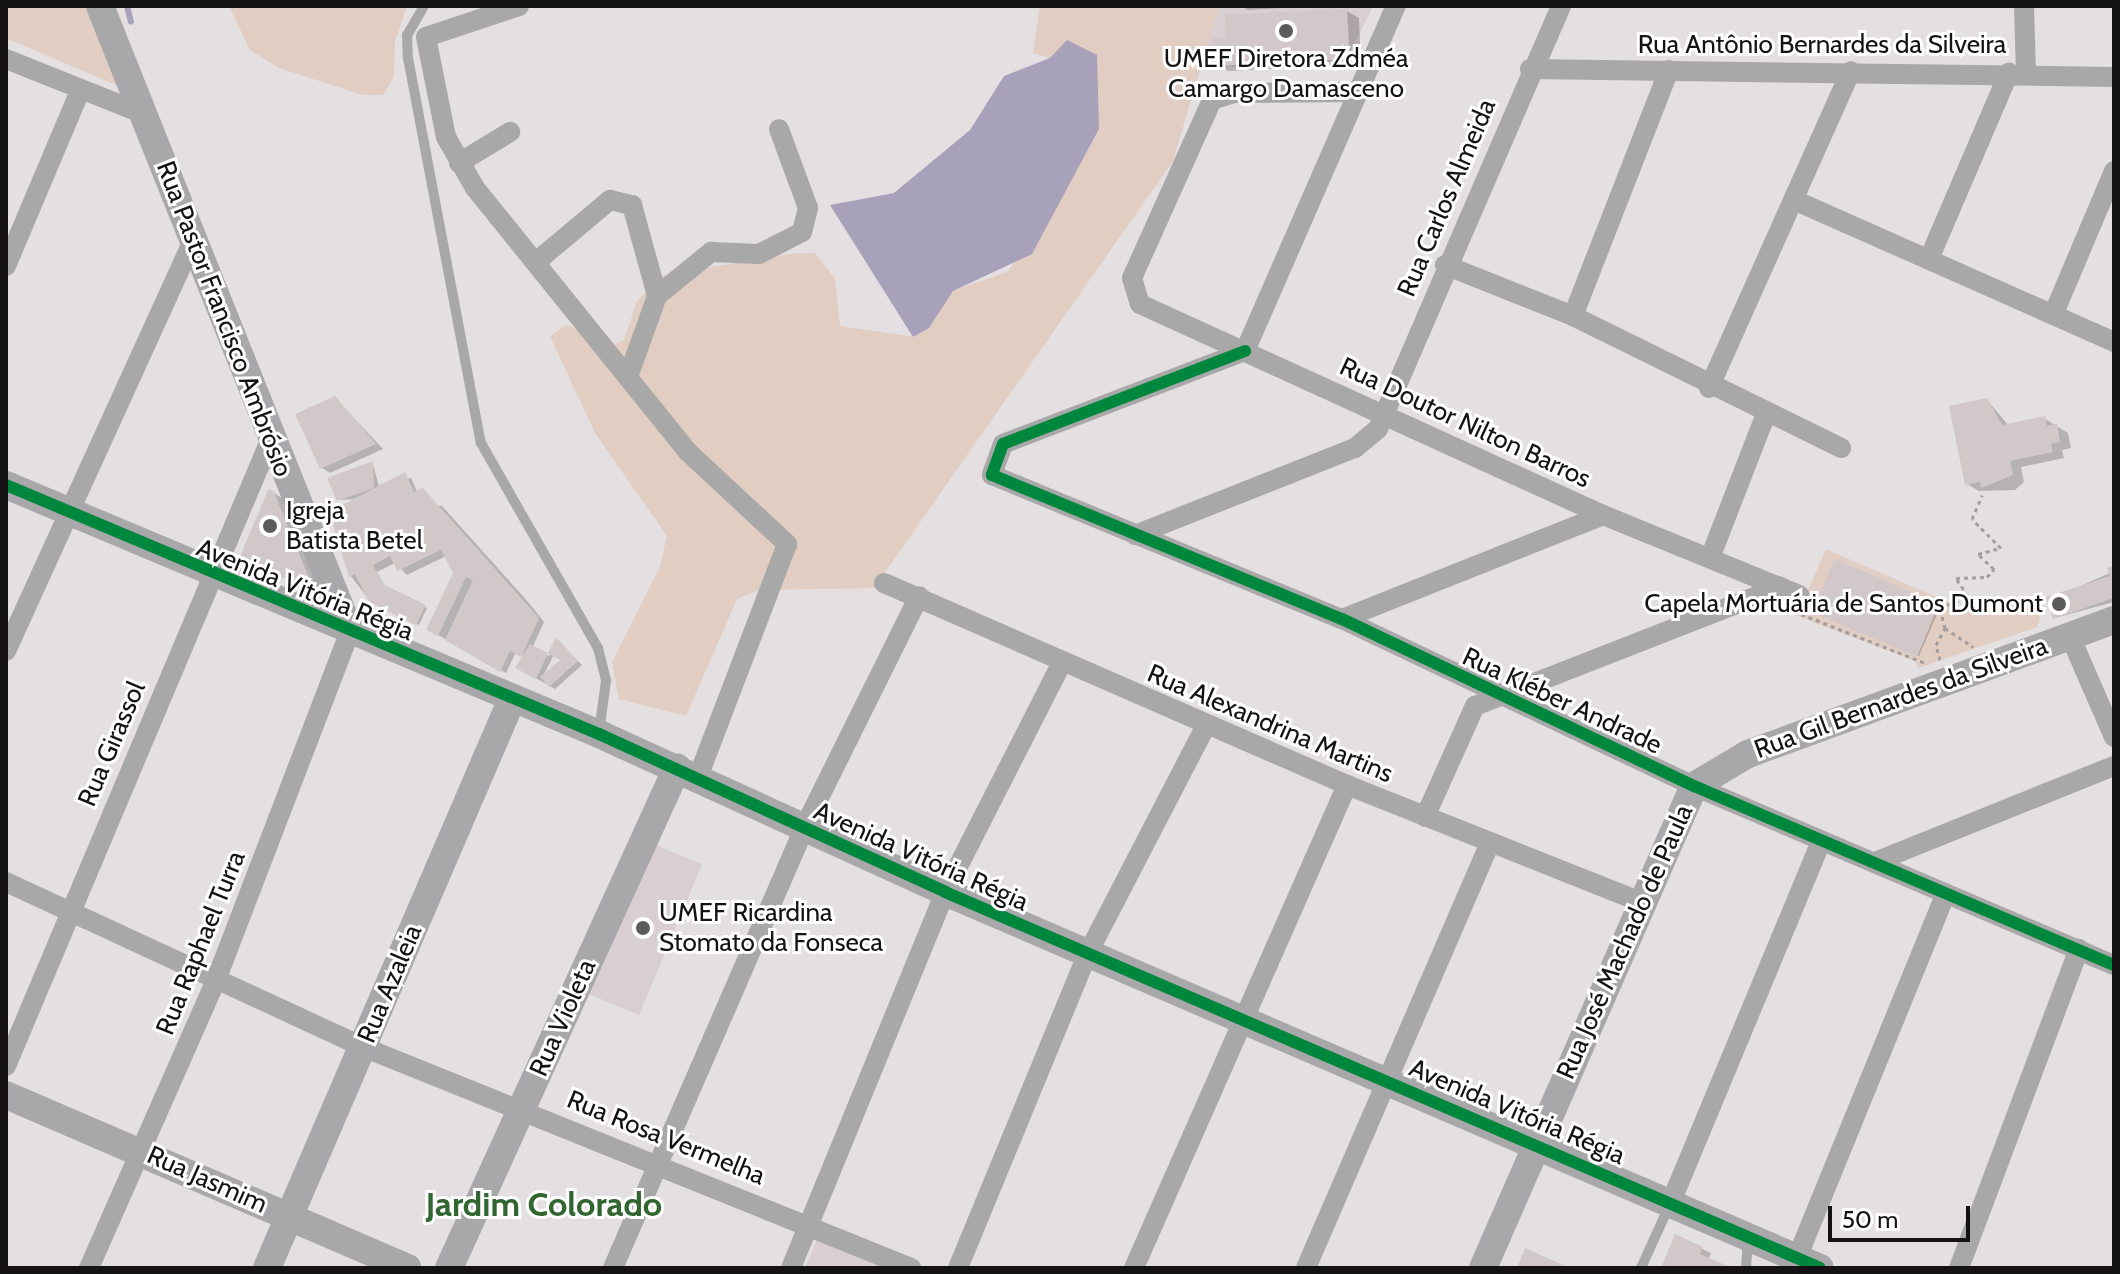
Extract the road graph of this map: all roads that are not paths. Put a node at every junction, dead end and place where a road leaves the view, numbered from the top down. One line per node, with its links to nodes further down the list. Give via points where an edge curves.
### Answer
1 (100, 6): 15 (street, Rua Pastor Francisco Ambrósio)
2 (424, 6): 54 (lane, via 407,35 408,58 481,443 598,648 606,681)
3 (519, 6): 18 (street, via 426,37 438,109)
4 (1396, 6): 13 (street)
5 (1561, 6): 8 (street, Rua Carlos Almeida)
6 (2024, 6): 11 (street)
7 (6, 59): 14 (street)
8 (1530, 69): 9 (street, Rua Antônio Bernardes da Silveira); 24 (street, Rua Carlos Almeida)
9 (1669, 70): 10 (street, Rua Antônio Bernardes da Silveira); 28 (street)
10 (1851, 71): 11 (street, Rua Antônio Bernardes da Silveira); 20 (street)
11 (2017, 72): 12 (street, Rua Antônio Bernardes da Silveira); 22 (street)
12 (2114, 77)
13 (1359, 92): 30 (street); 30 (street, Rua Doutor Nilton Barros, via 1234,93 1212,100 1132,278 1131,293 1152,314)
14 (79, 93): 15 (street); 25 (street)
15 (146, 115): 21 (street, Rua Pastor Francisco Ambrósio)
16 (779, 129): 26 (street, via 805,193 802,232 759,254 711,252)
17 (510, 132): 18 (street)
18 (459, 163): 23 (street)
19 (2114, 171): 27 (street)
20 (1794, 200): 22 (street); 32 (street)
21 (195, 236): 35 (street, Rua Pastor Francisco Ambrósio); 38 (street)
22 (1929, 259): 27 (street)
23 (536, 262): 26 (street, via 604,204 624,201 632,205 656,274); 31 (street)
24 (1445, 265): 28 (street); 33 (street, Rua Carlos Almeida)
25 (6, 266)
26 (657, 296): 31 (street)
27 (2054, 313): 29 (street)
28 (1573, 316): 32 (street)
29 (2114, 342)
30 (1245, 351): 33 (street, Rua Doutor Nilton Barros); 40 (street, Rua Kléber Andrade, via 1003,444 992,475)
31 (629, 374): 57 (street, via 687,451 787,544)
32 (1709, 388): 34 (street)
33 (1387, 413): 39 (street, Rua Doutor Nilton Barros); 40 (street, via 1355,448)
34 (1765, 416): 36 (street); 41 (street)
35 (269, 443): 42 (street, Rua Girassol); 47 (street, Rua Pastor Francisco Ambrósio)
36 (1841, 448)
37 (6, 485): 38 (street, Avenida Vitória Régia)
38 (66, 513): 42 (street, Avenida Vitória Régia); 49 (street)
39 (1603, 515): 41 (street, Rua Doutor Nilton Barros); 45 (street)
40 (1135, 535): 45 (street, Rua Kléber Andrade)
41 (1710, 558): 51 (street, Rua Doutor Nilton Barros, via 1790,591)
42 (212, 576): 47 (street, Avenida Vitória Régia); 69 (street, Rua Girassol)
43 (884, 583): 44 (street, Rua Alexandrina Martins)
44 (919, 596): 50 (street, Rua Alexandrina Martins); 61 (street)
45 (1342, 619): 51 (street, Rua Kléber Andrade)
46 (2114, 620): 48 (street, Rua Gil Bernardes da Silveira)
47 (350, 632): 52 (street, Avenida Vitória Régia); 73 (street, Rua Raphael Turra)
48 (2070, 636): 55 (street); 59 (street, Rua Gil Bernardes da Silveira, via 1955,664 1720,765)
49 (6, 651)
50 (1061, 664): 53 (street, Rua Alexandrina Martins); 66 (street)
51 (1499, 697): 59 (street, Rua Kléber Andrade); 60 (street, via 1468,717)
52 (512, 699): 54 (street, Avenida Vitória Régia); 75 (street, Rua Azaleia)
53 (1206, 725): 58 (street, Rua Alexandrina Martins); 71 (street)
54 (599, 734): 57 (street, Avenida Vitória Régia)
55 (2114, 737)
56 (2114, 766): 64 (street)
57 (687, 772): 61 (street, Avenida Vitória Régia); 79 (street, Rua Violeta)
58 (1347, 785): 60 (street, Rua Alexandrina Martins); 74 (street)
59 (1694, 786): 62 (street, Rua Kléber Andrade); 68 (street, Rua José Machado de Paula)
60 (1425, 817): 63 (street, Rua Alexandrina Martins)
61 (803, 830): 66 (street, Avenida Vitória Régia); 82 (street)
62 (1821, 842): 64 (street, Rua Kléber Andrade); 83 (street)
63 (1490, 843): 68 (street, Rua Alexandrina Martins); 77 (street)
64 (1875, 862): 67 (street, Rua Kléber Andrade)
65 (6, 882): 69 (street, Rua Rosa Vermelha)
66 (945, 892): 71 (street, Avenida Vitória Régia); 85 (street)
67 (1945, 895): 70 (street, Rua Kléber Andrade); 87 (street)
68 (1641, 902): 80 (street, Rua José Machado de Paula)
69 (70, 908): 73 (street, Rua Rosa Vermelha); 76 (street, Rua Girassol)
70 (2079, 949): 72 (street, Rua Kléber Andrade); 101 (street)
71 (1088, 953): 74 (street, Avenida Vitória Régia); 95 (street)
72 (2114, 965)
73 (218, 975): 75 (street, Rua Rosa Vermelha); 81 (street, Rua Raphael Turra)
74 (1245, 1018): 77 (street, Avenida Vitória Régia); 96 (street)
75 (363, 1047): 79 (street, Rua Rosa Vermelha); 84 (street, Rua Azaleia)
76 (6, 1066)
77 (1387, 1081): 80 (street, Avenida Vitória Régia); 97 (street)
78 (6, 1095): 81 (street, Rua Jasmim)
79 (523, 1107): 82 (street, Rua Rosa Vermelha); 91 (street, Rua Violeta)
80 (1536, 1143): 83 (street, Avenida Vitória Régia); 98 (street, Rua José Machado de Paula)
81 (141, 1151): 84 (street, Rua Jasmim); 88 (street, Rua Raphael Turra)
82 (658, 1162): 85 (street, Rua Rosa Vermelha); 92 (street)
83 (1671, 1202): 86 (street, Avenida Vitória Régia); 99 (lane)
84 (290, 1216): 89 (street, Rua Azaleia); 90 (street, Rua Jasmim)
85 (809, 1224): 93 (street); 94 (street, Rua Rosa Vermelha)
86 (1748, 1236): 87 (street, Avenida Vitória Régia); 100 (lane)
87 (1809, 1263)
88 (89, 1268)
89 (267, 1268)
90 (407, 1268)
91 (449, 1268)
92 (613, 1268)
93 (791, 1268)
94 (911, 1268)
95 (958, 1268)
96 (1134, 1268)
97 (1306, 1268)
98 (1483, 1268)
99 (1641, 1268)
100 (1746, 1268)
101 (1959, 1268)

